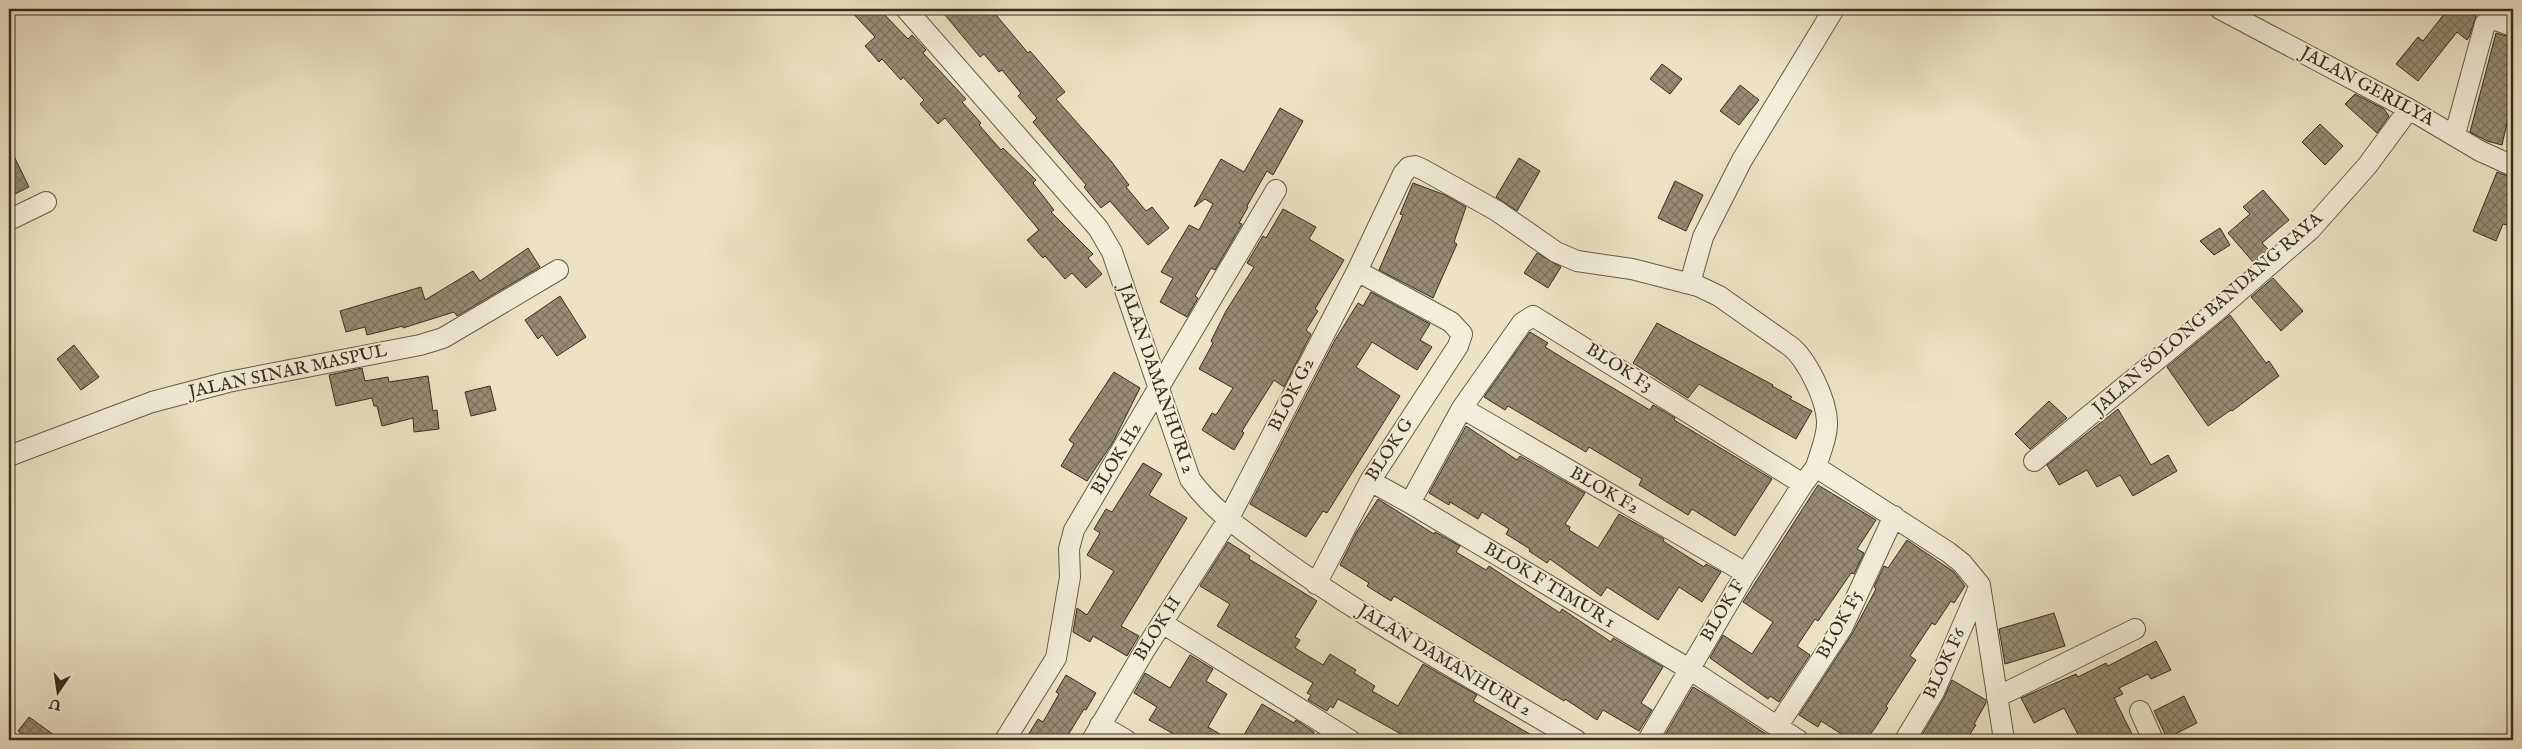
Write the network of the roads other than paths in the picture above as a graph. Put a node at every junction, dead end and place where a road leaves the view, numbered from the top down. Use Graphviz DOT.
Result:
graph roads {
  1 [pos="906,9"];
  2 [pos="1834,9"];
  3 [pos="2220,9"];
  4 [pos="2513,26"];
  5 [pos="2409,109"];
  6 [pos="2455,134"];
  7 [pos="2513,166"];
  8 [pos="1276,190"];
  9 [pos="46,202"];
  10 [pos="9,220"];
  11 [pos="558,270"];
  12 [pos="1357,271"];
  13 [pos="1690,283"];
  14 [pos="1159,388"];
  15 [pos="1462,408"];
  16 [pos="9,456"];
  17 [pos="2034,461"];
  18 [pos="1816,467"];
  19 [pos="1370,482"];
  20 [pos="1803,484"];
  21 [pos="1410,503"];
  22 [pos="1894,516"];
  23 [pos="1228,520"];
  24 [pos="1746,573"];
  25 [pos="1316,584"];
  26 [pos="1980,585"];
  27 [pos="1162,623"];
  28 [pos="2135,629"];
  29 [pos="1689,669"];
  30 [pos="1997,697"];
  31 [pos="2140,711"];
  32 [pos="1777,727"];
  33 [pos="1096,733"];
  34 [pos="1005,740"];
  35 [pos="1126,740"];
  36 [pos="1350,740"];
  37 [pos="1576,740"];
  38 [pos="1648,740"];
  39 [pos="1798,740"];
  40 [pos="1905,740"];
  41 [pos="2004,740"];
  42 [pos="2153,740"];
  1 -- 14 [label="street, JALAN DAMANHURI 2"];
  2 -- 13 [label="street"];
  3 -- 5 [label="street, JALAN GERILYA"];
  4 -- 6 [label="street"];
  5 -- 6 [label="street, JALAN GERILYA"];
  5 -- 17 [label="street, JALAN SOLONG BANDANG RAYA"];
  6 -- 7 [label="street, JALAN GERILYA"];
  8 -- 14 [label="street, BLOK H2"];
  9 -- 10 [label="street"];
  11 -- 16 [label="street, JALAN SINAR MASPUL"];
  12 -- 13 [label="street, BLOK G2"];
  12 -- 19 [label="street, BLOK G"];
  12 -- 23 [label="street, BLOK G2"];
  13 -- 18 [label="street"];
  14 -- 23 [label="street, JALAN DAMANHURI 2"];
  14 -- 34 [label="street, BLOK H2"];
  15 -- 20 [label="street, BLOK F3"];
  15 -- 21 [label="street"];
  15 -- 24 [label="street, BLOK F2"];
  18 -- 20 [label="street, BLOK F"];
  18 -- 22 [label="street"];
  19 -- 21 [label="street, BLOK F TIMUR 1"];
  19 -- 25 [label="street, BLOK G"];
  20 -- 24 [label="street, BLOK F"];
  21 -- 29 [label="street, BLOK F TIMUR 1"];
  22 -- 26 [label="street"];
  22 -- 32 [label="street, BLOK F5"];
  23 -- 25 [label="street, JALAN DAMANHURI 2"];
  23 -- 27 [label="street, BLOK H"];
  24 -- 29 [label="street, BLOK F"];
  25 -- 37 [label="street, JALAN DAMANHURI 2"];
  26 -- 30 [label="street"];
  26 -- 40 [label="street, BLOK F6"];
  27 -- 33 [label="street, BLOK H"];
  27 -- 36 [label="street"];
  28 -- 30 [label="street"];
  29 -- 32 [label="street, BLOK F TIMUR 1"];
  29 -- 38 [label="street, BLOK F"];
  30 -- 41 [label="street"];
  31 -- 42 [label="street"];
  32 -- 39 [label="street, BLOK F TIMUR 1"];
  33 -- 35 [label="street"];
}
